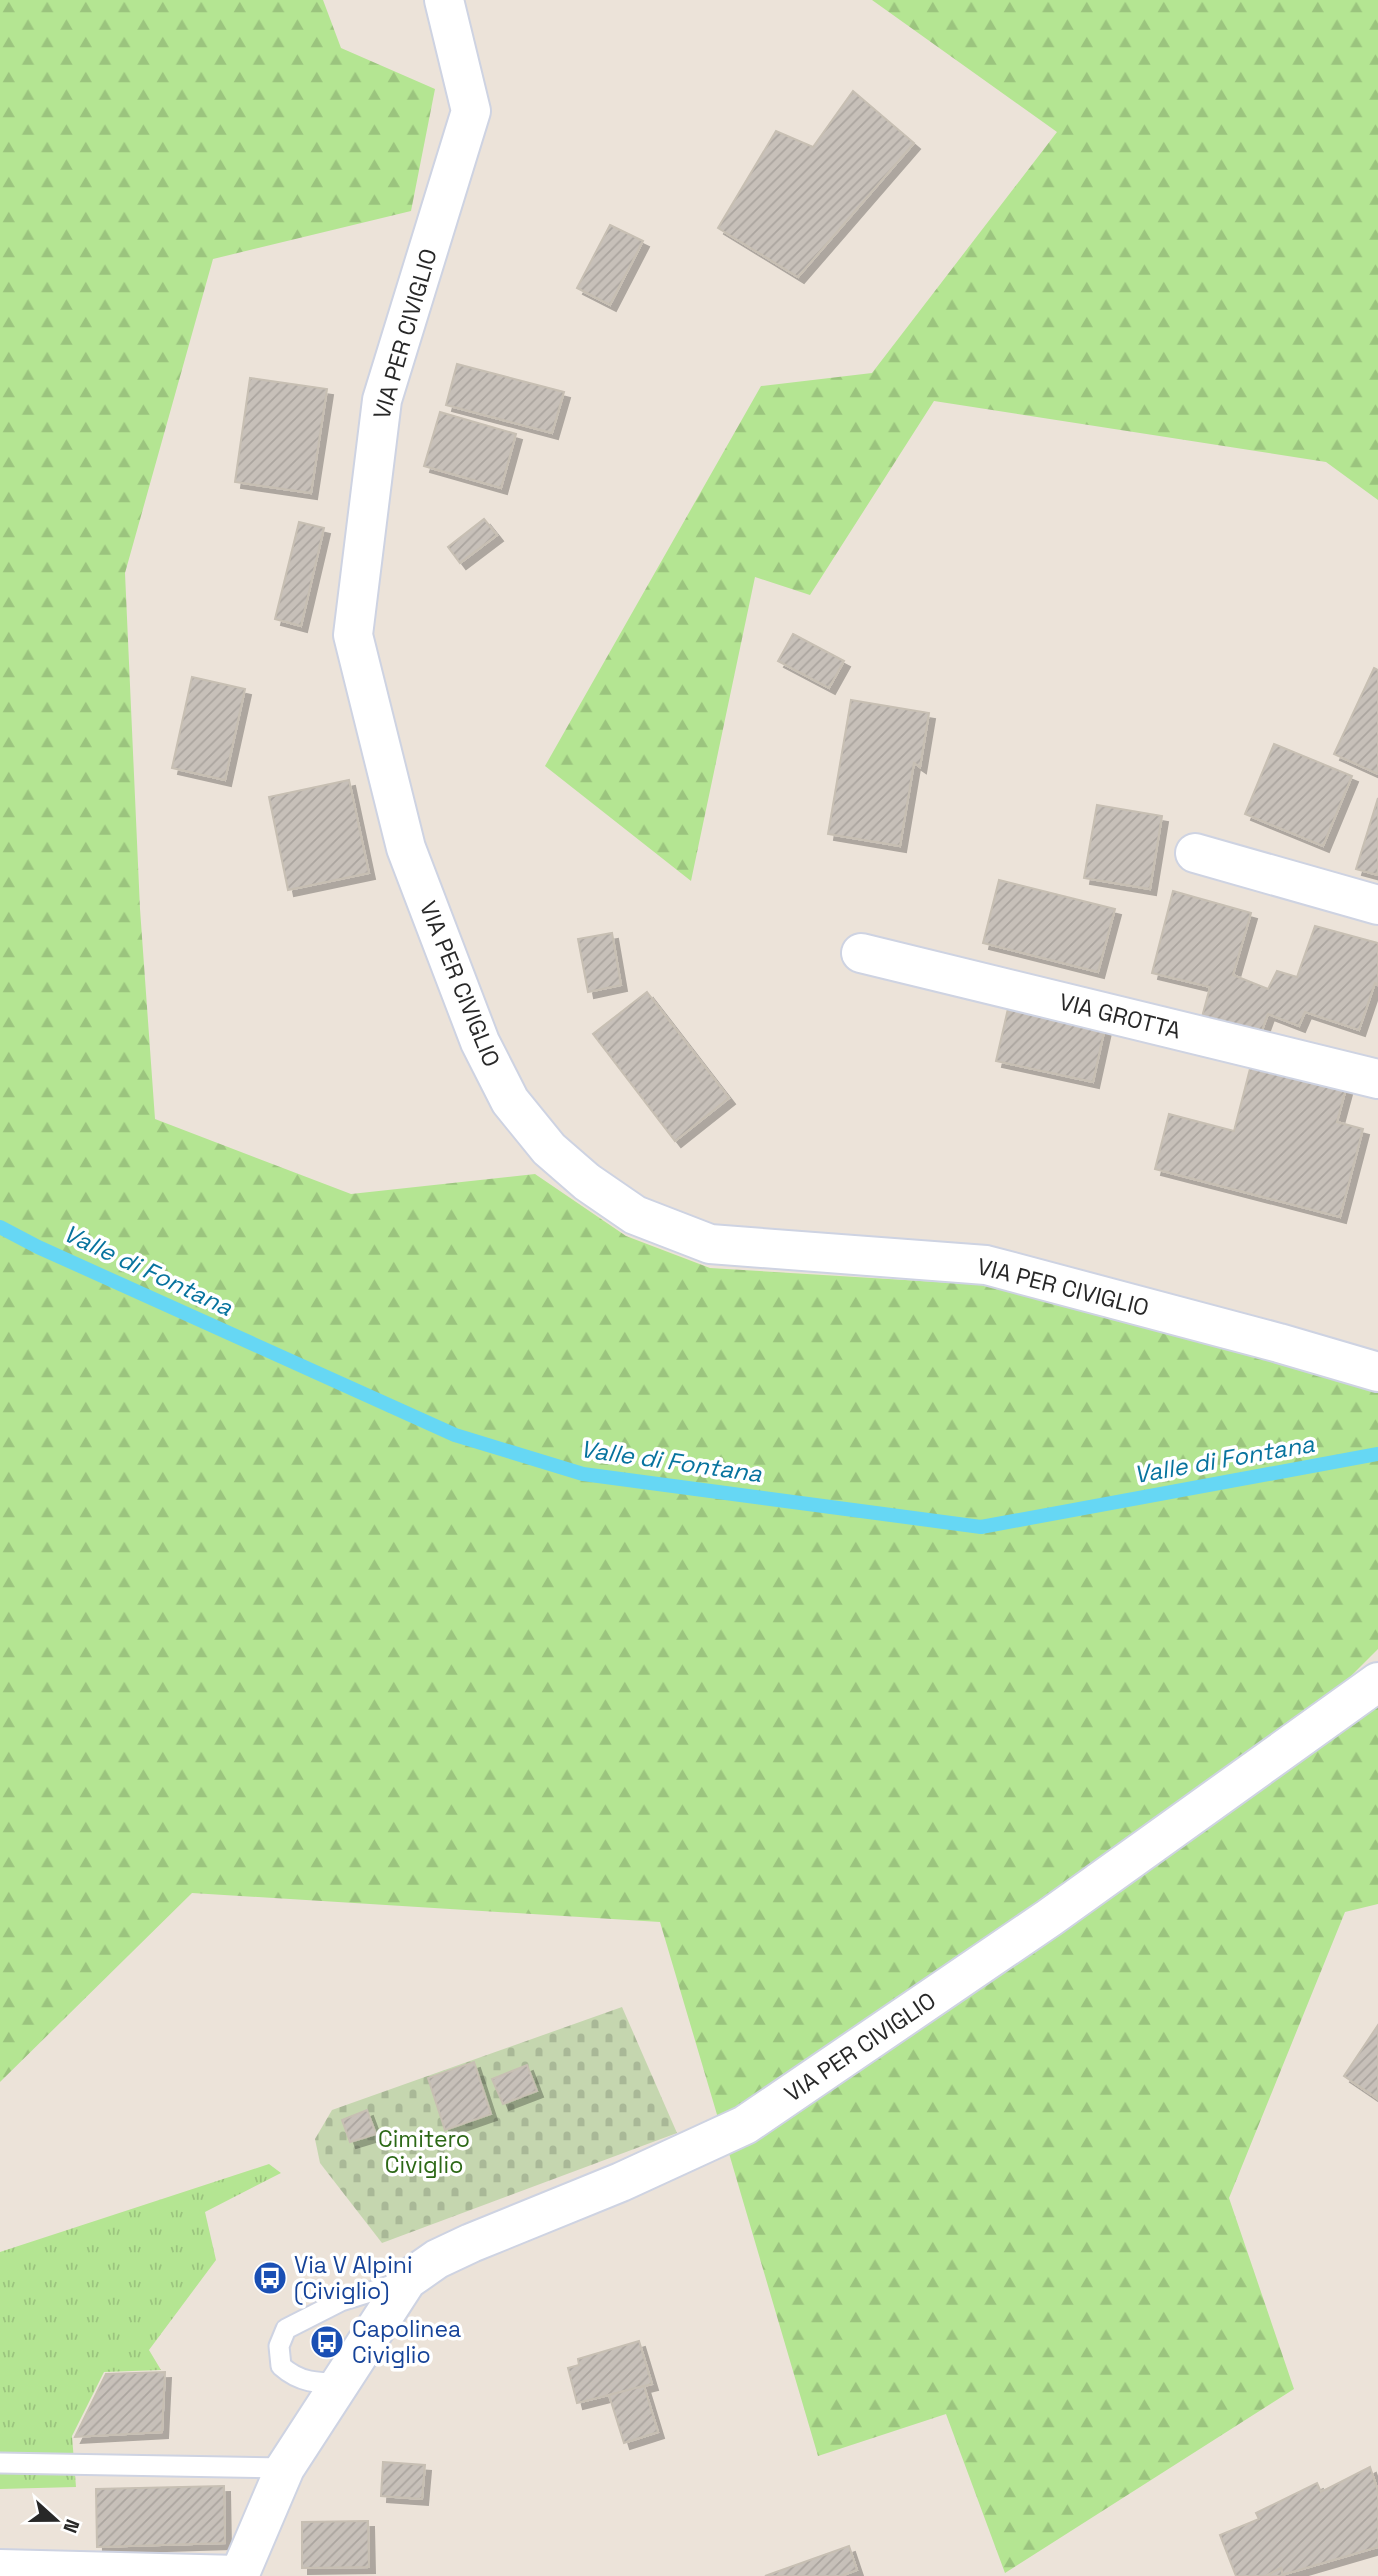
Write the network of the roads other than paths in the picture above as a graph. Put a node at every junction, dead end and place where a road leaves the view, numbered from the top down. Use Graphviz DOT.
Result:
graph roads {
  1 [pos="444,0"];
  2 [pos="1195,853"];
  3 [pos="1378,905"];
  4 [pos="861,953"];
  5 [pos="1378,1079"];
  6 [pos="1378,1372"];
  7 [pos="1378,1682"];
  8 [pos="407,2280"];
  9 [pos="341,2383"];
  10 [pos="0,2463"];
  11 [pos="285,2468"];
  12 [pos="0,2569"];
  13 [pos="239,2576"];
  1 -- 6 [label="street, VIA PER CIVIGLIO"];
  2 -- 3 [label="street"];
  4 -- 5 [label="street, VIA GROTTA"];
  7 -- 8 [label="street, VIA PER CIVIGLIO"];
  8 -- 9 [label="street, VIA PER CIVIGLIO"];
  8 -- 9 [label="lane"];
  9 -- 11 [label="street, VIA PER CIVIGLIO"];
  10 -- 11 [label="lane"];
  11 -- 13 [label="street, VIA PER CIVIGLIO"];
  12 -- 13 [label="street"];
}
